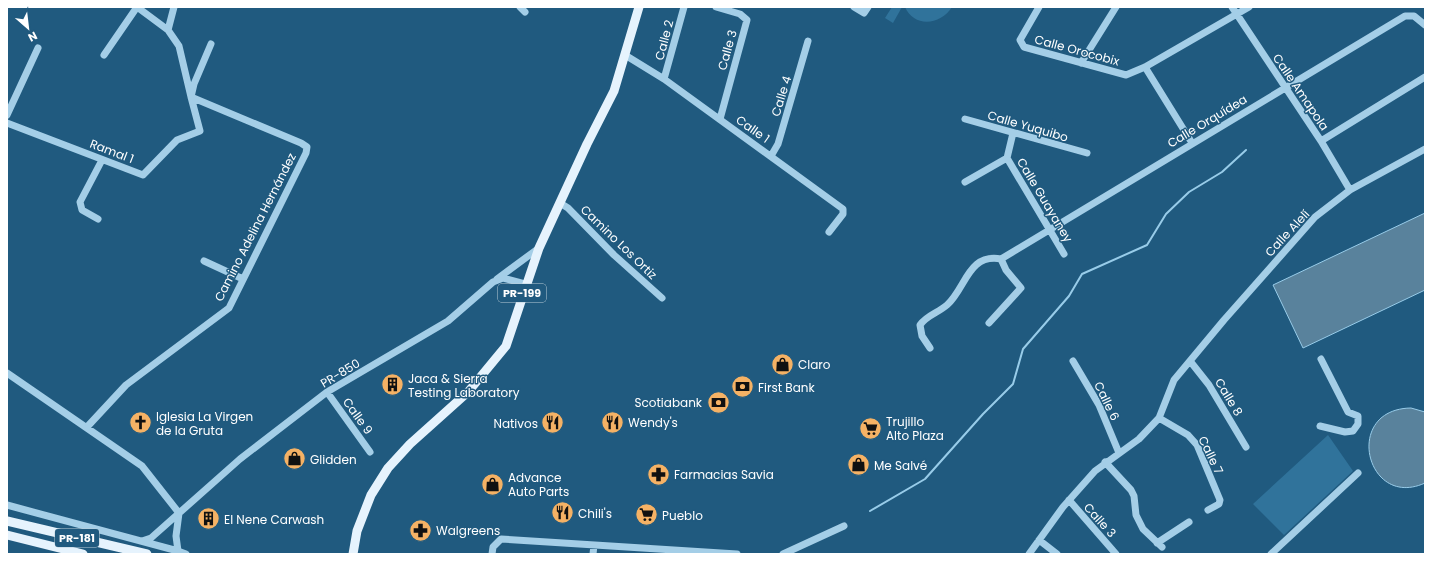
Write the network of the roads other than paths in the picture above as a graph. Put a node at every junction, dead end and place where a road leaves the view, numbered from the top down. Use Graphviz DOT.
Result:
graph roads {
  1 [pos="137,7"];
  2 [pos="174,7"];
  3 [pos="639,7"];
  4 [pos="684,7"];
  5 [pos="716,7"];
  6 [pos="854,7"];
  7 [pos="1039,7"];
  8 [pos="1116,7"];
  9 [pos="1232,7"];
  10 [pos="1249,7"];
  11 [pos="866,10"];
  12 [pos="1237,15"];
  13 [pos="1425,25"];
  14 [pos="168,30"];
  15 [pos="808,41"];
  16 [pos="211,44"];
  17 [pos="38,48"];
  18 [pos="104,55"];
  19 [pos="625,55"];
  20 [pos="1081,63"];
  21 [pos="1145,67"];
  22 [pos="1425,77"];
  23 [pos="664,79"];
  24 [pos="1284,88"];
  25 [pos="191,97"];
  26 [pos="7,115"];
  27 [pos="720,119"];
  28 [pos="964,119"];
  29 [pos="7,123"];
  30 [pos="1013,133"];
  31 [pos="1320,141"];
  32 [pos="1192,143"];
  33 [pos="1425,149"];
  34 [pos="1087,153"];
  35 [pos="771,156"];
  36 [pos="1007,158"];
  37 [pos="102,160"];
  38 [pos="965,182"];
  39 [pos="1350,190"];
  40 [pos="560,203"];
  41 [pos="98,219"];
  42 [pos="1049,230"];
  43 [pos="829,232"];
  44 [pos="539,248"];
  45 [pos="1064,254"];
  46 [pos="1001,259"];
  47 [pos="204,261"];
  48 [pos="243,279"];
  49 [pos="493,282"];
  50 [pos="525,284"];
  51 [pos="662,298"];
  52 [pos="988,323"];
  53 [pos="930,348"];
  54 [pos="1321,359"];
  55 [pos="1073,361"];
  56 [pos="1190,361"];
  57 [pos="7,373"];
  58 [pos="328,392"];
  59 [pos="1159,418"];
  60 [pos="1320,426"];
  61 [pos="87,427"];
  62 [pos="1246,447"];
  63 [pos="370,452"];
  64 [pos="1119,453"];
  65 [pos="1105,462"];
  66 [pos="1358,473"];
  67 [pos="1069,500"];
  68 [pos="7,506"];
  69 [pos="1208,510"];
  70 [pos="179,513"];
  71 [pos="7,521"];
  72 [pos="1189,522"];
  73 [pos="844,526"];
  74 [pos="7,535"];
  75 [pos="1039,540"];
  76 [pos="142,541"];
  77 [pos="354,544"];
  78 [pos="594,545"];
  79 [pos="178,551"];
  80 [pos="676,552"];
  81 [pos="84,554"];
  82 [pos="147,554"];
  83 [pos="186,554"];
  84 [pos="345,554"];
  85 [pos="353,554"];
  86 [pos="358,554"];
  87 [pos="492,554"];
  88 [pos="593,554"];
  89 [pos="737,554"];
  90 [pos="783,554"];
  91 [pos="1029,554"];
  92 [pos="1057,554"];
  93 [pos="1116,554"];
  94 [pos="1271,554"];
  1 -- 14 [label="street"];
  1 -- 18 [label="street"];
  2 -- 14 [label="street"];
  3 -- 19 [label="main road, PR-199"];
  4 -- 23 [label="street, Calle 2"];
  5 -- 27 [label="street, Calle 3"];
  6 -- 11 [label="street"];
  7 -- 20 [label="street, Calle Orocobix"];
  8 -- 20 [label="street"];
  9 -- 12 [label="street, Calle Amapola"];
  10 -- 12 [label="street, Calle Orocobix"];
  12 -- 21 [label="street, Calle Orocobix"];
  12 -- 24 [label="street, Calle Amapola"];
  13 -- 24 [label="street, Calle Orquídea"];
  14 -- 25 [label="street"];
  15 -- 35 [label="street, Calle 4"];
  16 -- 25 [label="street"];
  17 -- 26 [label="street"];
  19 -- 23 [label="street, Calle 1"];
  19 -- 40 [label="main road, PR-199"];
  20 -- 21 [label="street, Calle Orocobix"];
  21 -- 32 [label="street"];
  22 -- 31 [label="street"];
  23 -- 27 [label="street, Calle 1"];
  24 -- 31 [label="street, Calle Amapola"];
  24 -- 32 [label="street, Calle Orquídea"];
  25 -- 37 [label="street, Ramal 1"];
  25 -- 48 [label="street, Camino Adelina Hernández"];
  27 -- 35 [label="street, Calle 1"];
  28 -- 30 [label="street, Calle Yuquibo"];
  29 -- 37 [label="street, Ramal 1"];
  30 -- 34 [label="street, Calle Yuquibo"];
  30 -- 36 [label="street, Calle Guayaney"];
  31 -- 39 [label="street, Calle Amapola"];
  32 -- 42 [label="street, Calle Orquídea"];
  33 -- 39 [label="street, Calle Alelí"];
  35 -- 43 [label="street, Calle 1"];
  36 -- 38 [label="street"];
  36 -- 42 [label="street, Calle Guayaney"];
  37 -- 41 [label="street"];
  39 -- 56 [label="street, Calle Alelí"];
  40 -- 44 [label="main road, PR-199"];
  40 -- 51 [label="street, Camino Los Ortiz"];
  42 -- 45 [label="street, Calle Guayaney"];
  42 -- 46 [label="street, Calle Orquídea"];
  44 -- 49 [label="street, PR-850"];
  44 -- 50 [label="main road, PR-199"];
  46 -- 52 [label="street"];
  46 -- 53 [label="street"];
  47 -- 48 [label="street"];
  48 -- 61 [label="street, Camino Adelina Hernández"];
  49 -- 50 [label="street"];
  49 -- 58 [label="street, PR-850 / PR-850"];
  50 -- 77 [label="main road, PR-199"];
  54 -- 60 [label="street"];
  55 -- 64 [label="street, Calle 6"];
  56 -- 59 [label="street, Calle Alelí"];
  56 -- 62 [label="street, Calle 8"];
  57 -- 61 [label="street"];
  58 -- 63 [label="street, Calle 9"];
  58 -- 70 [label="street, PR-850 / PR-850"];
  59 -- 64 [label="street"];
  59 -- 69 [label="street, Calle 7"];
  61 -- 70 [label="street"];
  64 -- 65 [label="street"];
  65 -- 67 [label="street"];
  65 -- 72 [label="street"];
  66 -- 94 [label="street"];
  67 -- 75 [label="street"];
  67 -- 93 [label="street, Calle 3"];
  68 -- 76 [label="street"];
  70 -- 76 [label="street, PR-850"];
  70 -- 79 [label="street"];
  71 -- 82 [label="main road, PR-181"];
  73 -- 90 [label="street"];
  74 -- 81 [label="main road, PR-181"];
  75 -- 91 [label="street"];
  75 -- 92 [label="street"];
  76 -- 79 [label="street"];
  77 -- 84 [label="main road"];
  77 -- 85 [label="main road, PR-199"];
  77 -- 86 [label="main road"];
  78 -- 80 [label="street"];
  78 -- 87 [label="street"];
  78 -- 88 [label="street"];
  79 -- 83 [label="street"];
  80 -- 89 [label="street"];
}
